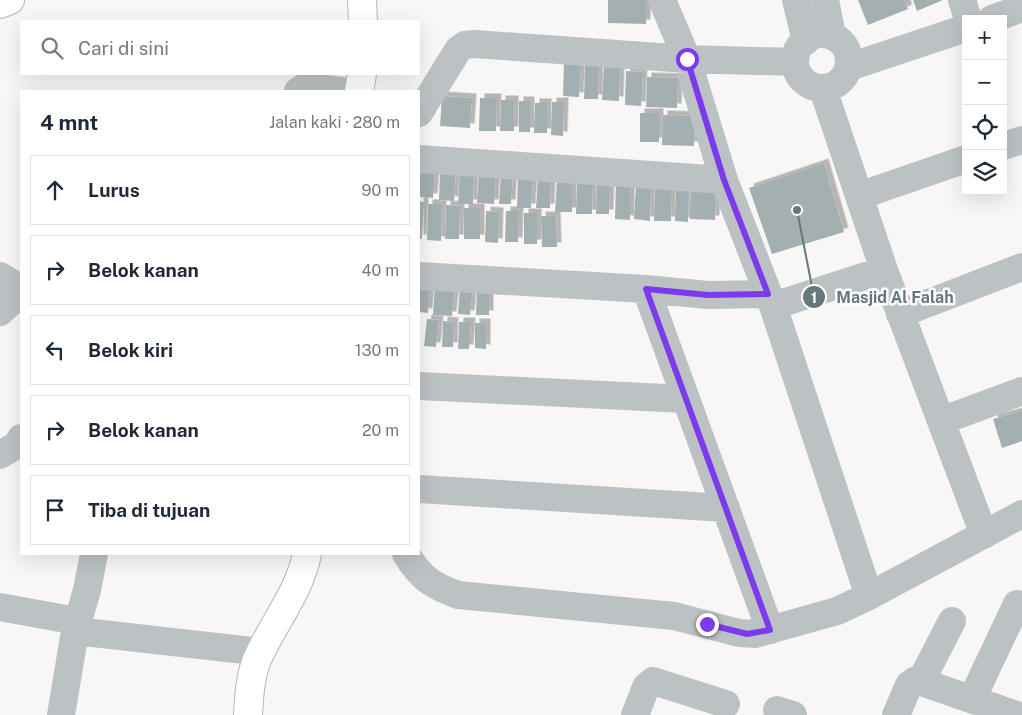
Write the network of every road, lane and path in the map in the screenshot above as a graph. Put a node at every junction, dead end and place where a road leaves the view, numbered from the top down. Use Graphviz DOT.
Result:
graph roads {
  1 [pos="10,0"];
  2 [pos="362,0"];
  3 [pos="662,0"];
  4 [pos="796,0"];
  5 [pos="825,0"];
  6 [pos="962,0"];
  7 [pos="0,4"];
  8 [pos="1022,8"];
  9 [pos="967,15"];
  10 [pos="1003,15"];
  11 [pos="363,20"];
  12 [pos="962,29"];
  13 [pos="832,36"];
  14 [pos="800,52"];
  15 [pos="687,59"];
  16 [pos="849,67"];
  17 [pos="362,75"];
  18 [pos="824,89"];
  19 [pos="300,90"];
  20 [pos="336,90"];
  21 [pos="359,90"];
  22 [pos="420,110"];
  23 [pos="1022,140"];
  24 [pos="1007,145"];
  25 [pos="420,159"];
  26 [pos="962,160"];
  27 [pos="724,180"];
  28 [pos="859,196"];
  29 [pos="1022,267"];
  30 [pos="884,270"];
  31 [pos="0,276"];
  32 [pos="420,276"];
  33 [pos="20,288"];
  34 [pos="646,289"];
  35 [pos="20,294"];
  36 [pos="770,300"];
  37 [pos="0,312"];
  38 [pos="900,314"];
  39 [pos="420,386"];
  40 [pos="1022,391"];
  41 [pos="685,399"];
  42 [pos="941,421"];
  43 [pos="20,440"];
  44 [pos="0,455"];
  45 [pos="420,489"];
  46 [pos="726,508"];
  47 [pos="1022,514"];
  48 [pos="984,535"];
  49 [pos="94,555"];
  50 [pos="307,555"];
  51 [pos="407,555"];
  52 [pos="869,596"];
  53 [pos="1017,604"];
  54 [pos="0,607"];
  55 [pos="952,621"];
  56 [pos="76,626"];
  57 [pos="770,630"];
  58 [pos="261,652"];
  59 [pos="921,681"];
  60 [pos="972,699"];
  61 [pos="726,704"];
  62 [pos="61,715"];
  63 [pos="248,715"];
  64 [pos="635,715"];
  65 [pos="896,715"];
  66 [pos="1016,715"];
  1 -- 7 [label="main road"];
  2 -- 11 [label="main road"];
  3 -- 15 [label="street"];
  4 -- 14 [label="street"];
  5 -- 13 [label="street"];
  6 -- 9 [label="street"];
  8 -- 10 [label="street"];
  12 -- 16 [label="street"];
  13 -- 14 [label="street"];
  13 -- 16 [label="street"];
  14 -- 15 [label="street"];
  14 -- 18 [label="street"];
  15 -- 22 [label="street"];
  15 -- 27 [label="street"];
  16 -- 18 [label="street"];
  17 -- 21 [label="main road"];
  18 -- 28 [label="street"];
  19 -- 20 [label="street"];
  23 -- 24 [label="street"];
  25 -- 27 [label="street"];
  26 -- 28 [label="street"];
  27 -- 36 [label="street"];
  28 -- 30 [label="street"];
  29 -- 38 [label="street"];
  30 -- 36 [label="street"];
  30 -- 38 [label="street"];
  31 -- 33 [label="street"];
  32 -- 34 [label="street"];
  34 -- 36 [label="street"];
  34 -- 41 [label="street"];
  35 -- 37 [label="street"];
  36 -- 52 [label="street"];
  38 -- 42 [label="street"];
  39 -- 41 [label="street"];
  40 -- 42 [label="street"];
  41 -- 46 [label="street"];
  42 -- 48 [label="street"];
  43 -- 44 [label="street"];
  45 -- 46 [label="street"];
  46 -- 57 [label="street"];
  47 -- 48 [label="street"];
  48 -- 52 [label="street"];
  49 -- 56 [label="street"];
  50 -- 58 [label="main road"];
  51 -- 57 [label="street"];
  52 -- 57 [label="street"];
  53 -- 60 [label="street"];
  54 -- 56 [label="street"];
  55 -- 59 [label="street"];
  56 -- 58 [label="street"];
  56 -- 62 [label="street"];
  58 -- 63 [label="main road"];
  59 -- 60 [label="street"];
  59 -- 65 [label="street"];
  60 -- 66 [label="street"];
  61 -- 64 [label="street"];
}
